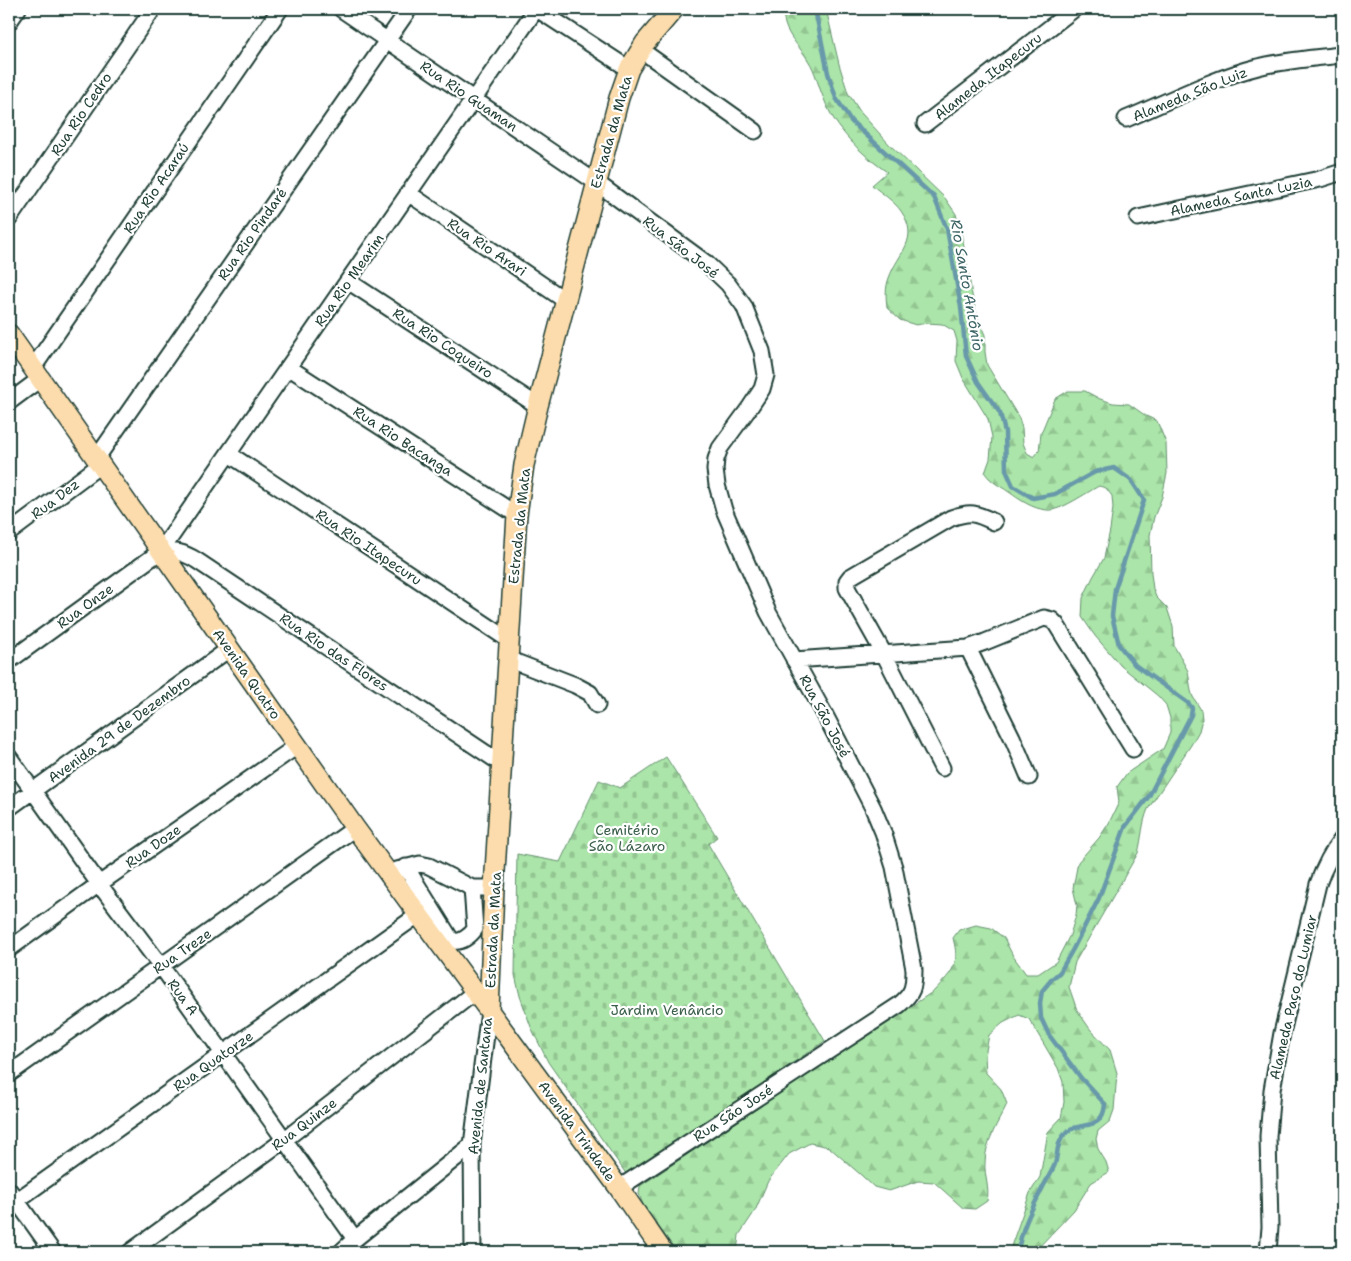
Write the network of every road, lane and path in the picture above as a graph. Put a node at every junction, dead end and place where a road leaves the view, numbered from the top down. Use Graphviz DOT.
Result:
graph roads {
  1 [pos="18,9"];
  2 [pos="153,9"];
  3 [pos="280,9"];
  4 [pos="341,9"];
  5 [pos="409,9"];
  6 [pos="536,9"];
  7 [pos="674,9"];
  8 [pos="1074,9"];
  9 [pos="9,22"];
  10 [pos="387,40"];
  11 [pos="641,50"];
  12 [pos="1342,55"];
  13 [pos="629,69"];
  14 [pos="474,99"];
  15 [pos="1126,119"];
  16 [pos="925,124"];
  17 [pos="755,131"];
  18 [pos="1342,172"];
  19 [pos="597,183"];
  20 [pos="408,193"];
  21 [pos="1138,218"];
  22 [pos="9,219"];
  23 [pos="348,281"];
  24 [pos="566,301"];
  25 [pos="9,334"];
  26 [pos="288,367"];
  27 [pos="36,373"];
  28 [pos="9,402"];
  29 [pos="538,406"];
  30 [pos="228,454"];
  31 [pos="98,462"];
  32 [pos="517,515"];
  33 [pos="994,522"];
  34 [pos="9,533"];
  35 [pos="161,551"];
  36 [pos="509,640"];
  37 [pos="968,648"];
  38 [pos="229,649"];
  39 [pos="884,654"];
  40 [pos="508,659"];
  41 [pos="794,660"];
  42 [pos="9,661"];
  43 [pos="598,705"];
  44 [pos="297,746"];
  45 [pos="1134,749"];
  46 [pos="9,757"];
  47 [pos="502,764"];
  48 [pos="942,768"];
  49 [pos="1029,777"];
  50 [pos="32,791"];
  51 [pos="9,808"];
  52 [pos="355,828"];
  53 [pos="1342,839"];
  54 [pos="406,867"];
  55 [pos="388,874"];
  56 [pos="99,884"];
  57 [pos="472,888"];
  58 [pos="494,888"];
  59 [pos="418,915"];
  60 [pos="9,948"];
  61 [pos="161,966"];
  62 [pos="474,992"];
  63 [pos="489,1011"];
  64 [pos="224,1054"];
  65 [pos="9,1074"];
  66 [pos="284,1140"];
  67 [pos="472,1145"];
  68 [pos="619,1188"];
  69 [pos="11,1199"];
  70 [pos="355,1239"];
  71 [pos="660,1251"];
  72 [pos="53,1252"];
  73 [pos="130,1252"];
  74 [pos="340,1252"];
  75 [pos="472,1252"];
  76 [pos="1268,1252"];
  1 -- 9 [label="street"];
  2 -- 22 [label="street, Rua Rio Cedro"];
  3 -- 27 [label="street, Rua Rio Acaraú"];
  4 -- 10 [label="street, Rua Rio Guaman"];
  5 -- 10 [label="street, Rua Rio Pindaré"];
  6 -- 13 [label="street"];
  6 -- 14 [label="street, Rua Rio Mearim"];
  7 -- 11 [label="main road, Estrada da Mata"];
  8 -- 16 [label="street, Alameda Itapecuru"];
  10 -- 14 [label="street, Rua Rio Guaman"];
  10 -- 31 [label="street, Rua Rio Pindaré"];
  11 -- 13 [label="main road, Estrada da Mata"];
  11 -- 17 [label="street"];
  12 -- 15 [label="street, Alameda São Luiz"];
  13 -- 19 [label="main road, Estrada da Mata"];
  14 -- 19 [label="street, Rua Rio Guaman"];
  14 -- 20 [label="street, Rua Rio Mearim"];
  18 -- 21 [label="street, Alameda Santa Luzia"];
  19 -- 24 [label="main road, Estrada da Mata"];
  19 -- 41 [label="street, Rua São José"];
  20 -- 23 [label="street, Rua Rio Mearim"];
  20 -- 24 [label="street, Rua Rio Arari"];
  23 -- 26 [label="street, Rua Rio Mearim"];
  23 -- 29 [label="street, Rua Rio Coqueiro"];
  24 -- 29 [label="main road, Estrada da Mata"];
  25 -- 27 [label="main road, Avenida Quatro"];
  26 -- 30 [label="street, Rua Rio Mearim"];
  26 -- 32 [label="street, Rua Rio Bacanga"];
  27 -- 28 [label="street, Rua Rio Acaraú"];
  27 -- 31 [label="main road, Avenida Quatro"];
  29 -- 32 [label="main road, Estrada da Mata"];
  30 -- 35 [label="street, Rua Rio Mearim"];
  30 -- 36 [label="street, Rua Rio Itapecuru"];
  31 -- 34 [label="street, Rua Dez"];
  31 -- 35 [label="main road, Avenida Quatro"];
  32 -- 36 [label="main road, Estrada da Mata"];
  33 -- 39 [label="street"];
  35 -- 38 [label="main road, Avenida Quatro"];
  35 -- 42 [label="street, Rua Onze"];
  35 -- 47 [label="street, Rua Rio das Flores"];
  36 -- 40 [label="main road, Estrada da Mata"];
  37 -- 39 [label="street"];
  37 -- 45 [label="street"];
  37 -- 49 [label="street"];
  38 -- 44 [label="main road, Avenida Quatro"];
  38 -- 50 [label="street, Avenida 29 de Dezembro"];
  39 -- 41 [label="street"];
  39 -- 48 [label="street"];
  40 -- 43 [label="street"];
  40 -- 47 [label="main road, Estrada da Mata"];
  41 -- 68 [label="street, Rua São José"];
  44 -- 52 [label="main road, Avenida Quatro"];
  44 -- 56 [label="street, Rua Doze"];
  46 -- 50 [label="street, Rua A"];
  47 -- 58 [label="main road, Estrada da Mata"];
  50 -- 51 [label="street, Avenida 29 de Dezembro"];
  50 -- 56 [label="street, Rua A"];
  52 -- 55 [label="main road, Avenida Quatro"];
  52 -- 61 [label="street, Rua Treze"];
  53 -- 76 [label="street, Alameda Paço do Lumiar"];
  54 -- 55 [label="street"];
  54 -- 57 [label="street"];
  54 -- 57 [label="street"];
  55 -- 59 [label="main road, Avenida Quatro"];
  56 -- 60 [label="street, Rua Doze"];
  56 -- 61 [label="street, Rua A"];
  57 -- 58 [label="street"];
  58 -- 63 [label="main road, Estrada da Mata"];
  59 -- 62 [label="main road, Avenida Quatro"];
  59 -- 64 [label="street, Rua Quatorze"];
  61 -- 64 [label="street, Rua A"];
  61 -- 65 [label="street, Rua Treze"];
  62 -- 63 [label="main road, Avenida Quatro"];
  62 -- 66 [label="street, Rua Quinze"];
  63 -- 67 [label="street, Avenida de Santana"];
  63 -- 68 [label="main road, Avenida Trindade"];
  64 -- 66 [label="street, Rua A"];
  64 -- 69 [label="street, Rua Quatorze"];
  66 -- 70 [label="street, Rua A"];
  66 -- 73 [label="street, Rua Quinze"];
  67 -- 70 [label="street"];
  67 -- 75 [label="street, Avenida de Santana"];
  68 -- 71 [label="main road, Avenida Trindade"];
  69 -- 72 [label="street"];
  70 -- 74 [label="street"];
}
